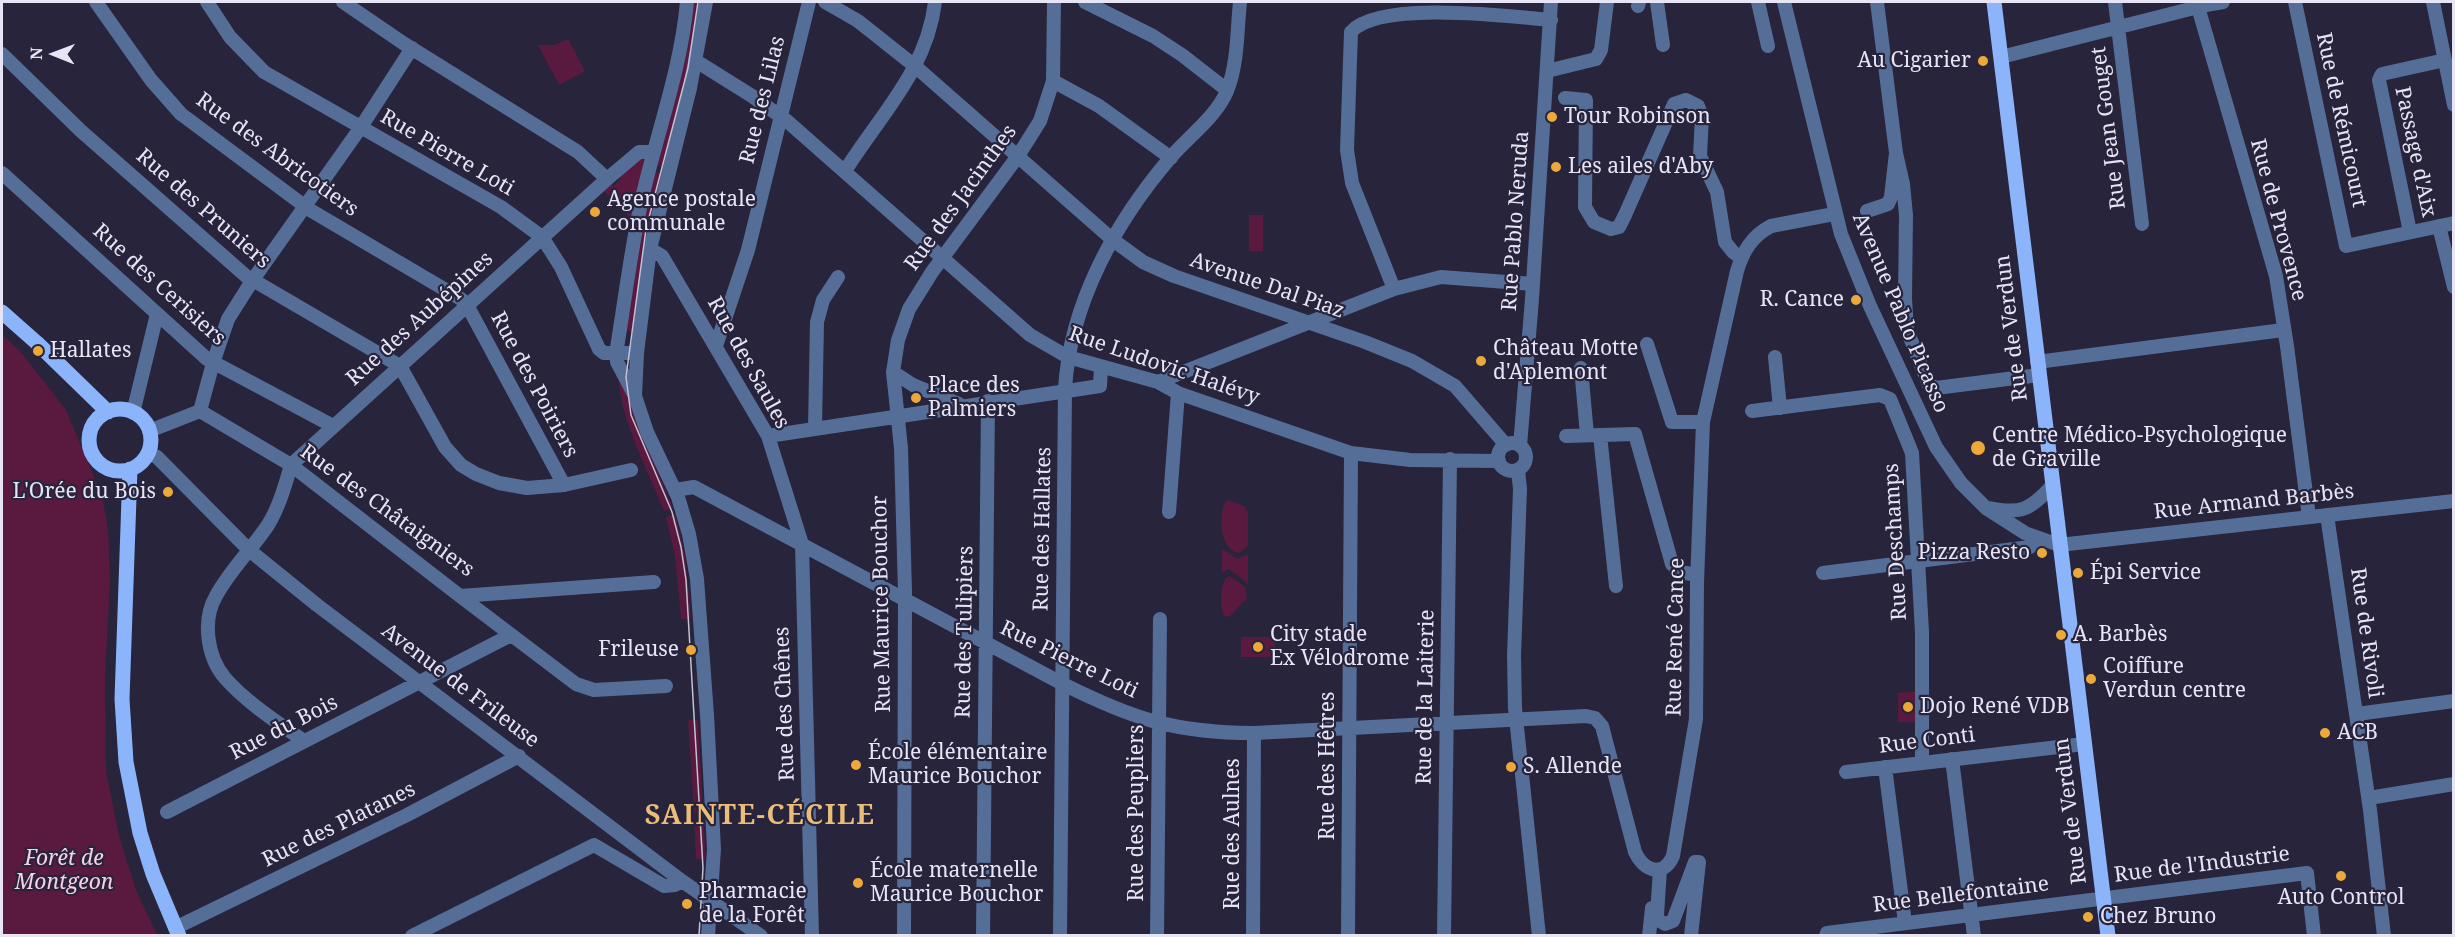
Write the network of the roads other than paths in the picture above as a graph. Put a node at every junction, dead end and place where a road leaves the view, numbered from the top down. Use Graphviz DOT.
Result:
graph roads {
  1 [pos="96,2"];
  2 [pos="207,2"];
  3 [pos="343,2"];
  4 [pos="687,2"];
  5 [pos="706,2"];
  6 [pos="809,2"];
  7 [pos="825,2"];
  8 [pos="935,2"];
  9 [pos="1054,2"];
  10 [pos="1240,2"];
  11 [pos="1551,2"];
  12 [pos="1607,2"];
  13 [pos="1657,2"];
  14 [pos="1758,2"];
  15 [pos="1784,2"];
  16 [pos="1877,2"];
  17 [pos="1994,2"];
  18 [pos="2115,2"];
  19 [pos="2223,2"];
  20 [pos="2295,2"];
  21 [pos="2433,2"];
  22 [pos="1094,4"];
  23 [pos="1438,5"];
  24 [pos="2204,5"];
  25 [pos="1551,20"];
  26 [pos="2118,27"];
  27 [pos="1663,45"];
  28 [pos="1768,46"];
  29 [pos="412,48"];
  30 [pos="2,54"];
  31 [pos="2001,57"];
  32 [pos="2445,60"];
  33 [pos="696,61"];
  34 [pos="916,67"];
  35 [pos="1547,71"];
  36 [pos="1053,81"];
  37 [pos="1227,90"];
  38 [pos="1565,99"];
  39 [pos="2454,105"];
  40 [pos="781,116"];
  41 [pos="361,127"];
  42 [pos="654,152"];
  43 [pos="1896,153"];
  44 [pos="1018,156"];
  45 [pos="1171,158"];
  46 [pos="845,171"];
  47 [pos="2,173"];
  48 [pos="607,179"];
  49 [pos="305,206"];
  50 [pos="1867,211"];
  51 [pos="1834,214"];
  52 [pos="2454,223"];
  53 [pos="2142,224"];
  54 [pos="2439,226"];
  55 [pos="2410,232"];
  56 [pos="542,237"];
  57 [pos="1113,240"];
  58 [pos="650,249"];
  59 [pos="943,258"];
  60 [pos="1741,258"];
  61 [pos="838,276"];
  62 [pos="252,281"];
  63 [pos="1533,284"];
  64 [pos="2454,287"];
  65 [pos="1394,289"];
  66 [pos="467,305"];
  67 [pos="2,312"];
  68 [pos="157,314"];
  69 [pos="1309,323"];
  70 [pos="2283,330"];
  71 [pos="1647,344"];
  72 [pos="716,346"];
  73 [pos="637,353"];
  74 [pos="616,354"];
  75 [pos="1068,357"];
  76 [pos="1775,357"];
  77 [pos="213,363"];
  78 [pos="400,366"];
  79 [pos="1101,367"];
  80 [pos="1581,368"];
  81 [pos="2038,369"];
  82 [pos="893,372"];
  83 [pos="1066,382"];
  84 [pos="1158,382"];
  85 [pos="77,383"];
  86 [pos="1178,393"];
  87 [pos="635,396"];
  88 [pos="988,401"];
  89 [pos="961,405"];
  90 [pos="1780,408"];
  91 [pos="200,411"];
  92 [pos="1752,411"];
  93 [pos="108,412"];
  94 [pos="132,413"];
  95 [pos="898,416"];
  96 [pos="1703,422"];
  97 [pos="93,424"];
  98 [pos="333,426"];
  99 [pos="815,428"];
  100 [pos="149,432"];
  101 [pos="1593,435"];
  102 [pos="768,436"];
  103 [pos="1566,436"];
  104 [pos="1513,445"];
  105 [pos="148,453"];
  106 [pos="1351,453"];
  107 [pos="1450,459"];
  108 [pos="1499,461"];
  109 [pos="291,465"];
  110 [pos="130,470"];
  111 [pos="1518,470"];
  112 [pos="632,471"];
  113 [pos="564,485"];
  114 [pos="2052,486"];
  115 [pos="675,490"];
  116 [pos="2454,501"];
  117 [pos="1986,508"];
  118 [pos="1168,512"];
  119 [pos="2327,515"];
  120 [pos="2309,517"];
  121 [pos="2039,538"];
  122 [pos="802,544"];
  123 [pos="2059,545"];
  124 [pos="249,550"];
  125 [pos="1919,561"];
  126 [pos="1823,573"];
  127 [pos="1697,575"];
  128 [pos="654,582"];
  129 [pos="1616,586"];
  130 [pos="460,596"];
  131 [pos="904,600"];
  132 [pos="1160,619"];
  133 [pos="511,635"];
  134 [pos="986,643"];
  135 [pos="420,682"];
  136 [pos="1063,684"];
  137 [pos="666,686"];
  138 [pos="2454,701"];
  139 [pos="2357,714"];
  140 [pos="1517,719"];
  141 [pos="1158,723"];
  142 [pos="1447,723"];
  143 [pos="1349,727"];
  144 [pos="1254,733"];
  145 [pos="304,741"];
  146 [pos="2084,744"];
  147 [pos="519,756"];
  148 [pos="1952,759"];
  149 [pos="1922,762"];
  150 [pos="1885,767"];
  151 [pos="1846,772"];
  152 [pos="2454,784"];
  153 [pos="2368,798"];
  154 [pos="167,812"];
  155 [pos="1658,870"];
  156 [pos="682,881"];
  157 [pos="2103,899"];
  158 [pos="711,900"];
  159 [pos="1972,915"];
  160 [pos="1905,923"];
  161 [pos="177,932"];
  162 [pos="412,936"];
  163 [pos="708,936"];
  164 [pos="761,936"];
  165 [pos="812,936"];
  166 [pos="904,936"];
  167 [pos="983,936"];
  168 [pos="1060,936"];
  169 [pos="1157,936"];
  170 [pos="1253,936"];
  171 [pos="1348,936"];
  172 [pos="1444,936"];
  173 [pos="1539,936"];
  174 [pos="1649,936"];
  175 [pos="1690,936"];
  176 [pos="1826,936"];
  177 [pos="1974,936"];
  178 [pos="2108,936"];
  179 [pos="2314,936"];
  180 [pos="2384,936"];
  1 -- 49 [label="street, Rue des Abricotiers"];
  2 -- 41 [label="street, Rue Pierre Loti"];
  3 -- 29 [label="street"];
  4 -- 42 [label="street"];
  5 -- 33 [label="street"];
  6 -- 40 [label="street, Rue des Lilas"];
  7 -- 34 [label="street, Avenue Dal Piaz"];
  8 -- 34 [label="street"];
  9 -- 36 [label="street, Rue des Jacinthes"];
  10 -- 37 [label="street"];
  11 -- 25 [label="street, Rue Pablo Neruda"];
  12 -- 35 [label="street"];
  13 -- 27 [label="street"];
  14 -- 28 [label="street"];
  15 -- 51 [label="street, Avenue Pablo Picasso"];
  16 -- 43 [label="street"];
  17 -- 31 [label="main road, Rue de Verdun"];
  18 -- 26 [label="street, Rue Jean Gouget"];
  19 -- 24 [label="street"];
  20 -- 55 [label="street, Rue de Rémicourt"];
  21 -- 32 [label="street"];
  22 -- 37 [label="street"];
  23 -- 25 [label="street"];
  23 -- 65 [label="street"];
  24 -- 26 [label="street"];
  24 -- 70 [label="street, Rue de Provence"];
  25 -- 35 [label="street, Rue Pablo Neruda"];
  26 -- 31 [label="street"];
  26 -- 53 [label="street, Rue Jean Gouget"];
  29 -- 41 [label="street"];
  29 -- 48 [label="street"];
  30 -- 62 [label="street, Rue des Pruniers"];
  31 -- 81 [label="main road, Rue de Verdun"];
  32 -- 39 [label="street"];
  32 -- 55 [label="street, Passage d'Aix"];
  33 -- 40 [label="street, Rue Ludovic Halévy"];
  33 -- 58 [label="street"];
  34 -- 44 [label="street, Avenue Dal Piaz"];
  34 -- 46 [label="street"];
  35 -- 63 [label="street, Rue Pablo Neruda"];
  36 -- 44 [label="street, Rue des Jacinthes"];
  36 -- 45 [label="street"];
  37 -- 45 [label="street, Rue des Hallates"];
  38 -- 60 [label="street"];
  40 -- 46 [label="street, Rue Ludovic Halévy"];
  40 -- 72 [label="street, Rue des Lilas"];
  41 -- 49 [label="street"];
  41 -- 56 [label="street, Rue Pierre Loti"];
  42 -- 48 [label="street, Rue des Aubépines"];
  42 -- 74 [label="street"];
  43 -- 50 [label="street"];
  43 -- 81 [label="street"];
  44 -- 57 [label="street, Avenue Dal Piaz"];
  44 -- 59 [label="street, Rue des Jacinthes"];
  45 -- 57 [label="street, Rue des Hallates"];
  46 -- 59 [label="street, Rue Ludovic Halévy"];
  47 -- 68 [label="street, Rue des Cerisiers"];
  48 -- 56 [label="street, Rue des Aubépines"];
  49 -- 62 [label="street"];
  49 -- 66 [label="street, Rue des Abricotiers"];
  51 -- 60 [label="street, Rue René Cance"];
  51 -- 117 [label="street, Avenue Pablo Picasso"];
  52 -- 54 [label="street"];
  54 -- 55 [label="street"];
  54 -- 64 [label="street"];
  56 -- 66 [label="street, Rue des Aubépines"];
  56 -- 74 [label="street, Rue Pierre Loti"];
  57 -- 69 [label="street, Avenue Dal Piaz"];
  57 -- 75 [label="street, Rue des Hallates"];
  58 -- 72 [label="street, Rue des Saules"];
  58 -- 73 [label="street"];
  59 -- 75 [label="street, Rue Ludovic Halévy"];
  59 -- 82 [label="street, Rue des Jacinthes"];
  60 -- 96 [label="street, Rue René Cance"];
  61 -- 99 [label="street"];
  62 -- 77 [label="street"];
  62 -- 78 [label="street, Rue des Pruniers"];
  63 -- 65 [label="street"];
  63 -- 104 [label="street, Rue Pablo Neruda"];
  65 -- 69 [label="street"];
  66 -- 78 [label="street, Rue des Aubépines"];
  66 -- 113 [label="street, Rue des Poiriers"];
  67 -- 85 [label="main road"];
  68 -- 77 [label="street, Rue des Cerisiers"];
  68 -- 94 [label="street"];
  69 -- 84 [label="street"];
  69 -- 104 [label="street, Avenue Dal Piaz"];
  70 -- 81 [label="street"];
  70 -- 120 [label="street, Rue de Provence"];
  71 -- 96 [label="street"];
  72 -- 102 [label="street, Rue des Saules"];
  73 -- 74 [label="street"];
  73 -- 87 [label="street"];
  74 -- 87 [label="street"];
  75 -- 79 [label="street, Rue Ludovic Halévy"];
  75 -- 83 [label="street, Rue des Hallates"];
  76 -- 90 [label="street"];
  77 -- 91 [label="street"];
  77 -- 98 [label="street, Rue des Cerisiers"];
  78 -- 98 [label="street, Rue des Aubépines"];
  78 -- 113 [label="street"];
  79 -- 83 [label="street"];
  79 -- 84 [label="street, Rue Ludovic Halévy"];
  80 -- 101 [label="street"];
  81 -- 114 [label="main road, Rue de Verdun"];
  82 -- 89 [label="street"];
  82 -- 95 [label="street, Rue des Jacinthes"];
  83 -- 88 [label="street"];
  83 -- 136 [label="street, Rue des Hallates"];
  84 -- 86 [label="street, Rue Ludovic Halévy"];
  85 -- 93 [label="main road"];
  85 -- 97 [label="main road"];
  86 -- 106 [label="street, Rue Ludovic Halévy"];
  86 -- 118 [label="street"];
  87 -- 115 [label="street"];
  88 -- 89 [label="street"];
  88 -- 134 [label="street, Rue des Tulipiers"];
  89 -- 95 [label="street"];
  90 -- 92 [label="street, Rue Deschamps"];
  90 -- 125 [label="street, Rue Deschamps"];
  91 -- 100 [label="street"];
  91 -- 109 [label="street, Rue des Châtaigniers"];
  93 -- 94 [label="main road"];
  93 -- 97 [label="main road"];
  94 -- 100 [label="main road"];
  95 -- 99 [label="street"];
  95 -- 131 [label="street, Rue Maurice Bouchor"];
  96 -- 127 [label="street, Rue René Cance"];
  97 -- 110 [label="main road"];
  98 -- 109 [label="street, Rue des Aubépines"];
  99 -- 102 [label="street"];
  100 -- 105 [label="main road"];
  101 -- 103 [label="street"];
  101 -- 127 [label="street"];
  101 -- 129 [label="street"];
  102 -- 122 [label="street, Rue des Saules"];
  104 -- 108 [label="street"];
  104 -- 111 [label="street"];
  105 -- 110 [label="main road"];
  105 -- 124 [label="street, Avenue de Frileuse"];
  106 -- 107 [label="street, Rue Ludovic Halévy"];
  106 -- 143 [label="street, Rue des Hêtres"];
  107 -- 108 [label="street, Rue Ludovic Halévy"];
  107 -- 142 [label="street, Rue de la Laiterie"];
  108 -- 111 [label="street"];
  109 -- 124 [label="street"];
  109 -- 130 [label="street, Rue des Châtaigniers"];
  110 -- 161 [label="main road"];
  111 -- 140 [label="street"];
  112 -- 113 [label="street"];
  114 -- 117 [label="street"];
  114 -- 123 [label="main road, Rue de Verdun"];
  115 -- 122 [label="street, Rue Pierre Loti"];
  115 -- 158 [label="street"];
  116 -- 119 [label="street, Rue Armand Barbès"];
  117 -- 121 [label="street, Avenue Pablo Picasso"];
  119 -- 120 [label="street, Rue Armand Barbès"];
  119 -- 139 [label="street, Rue de Rivoli"];
  120 -- 123 [label="street, Rue Armand Barbès"];
  121 -- 123 [label="street, Avenue Pablo Picasso"];
  121 -- 125 [label="street"];
  122 -- 131 [label="street, Rue Pierre Loti"];
  122 -- 165 [label="street, Rue des Chênes"];
  123 -- 146 [label="main road, Rue de Verdun"];
  124 -- 135 [label="street, Avenue de Frileuse"];
  124 -- 145 [label="street"];
  125 -- 126 [label="street"];
  125 -- 149 [label="street, Rue Deschamps"];
  127 -- 155 [label="street, Rue René Cance"];
  128 -- 130 [label="street, Rue des Châtaigniers"];
  130 -- 133 [label="street"];
  131 -- 134 [label="street, Rue Pierre Loti"];
  131 -- 166 [label="street, Rue Maurice Bouchor"];
  132 -- 141 [label="street, Rue des Peupliers"];
  133 -- 135 [label="street, Rue du Bois"];
  133 -- 137 [label="street"];
  134 -- 136 [label="street, Rue Pierre Loti"];
  134 -- 167 [label="street, Rue des Tulipiers"];
  135 -- 145 [label="street, Rue du Bois"];
  135 -- 147 [label="street, Avenue de Frileuse"];
  136 -- 141 [label="street, Rue Pierre Loti"];
  136 -- 168 [label="street, Rue des Hallates"];
  138 -- 139 [label="street"];
  139 -- 153 [label="street, Rue de Rivoli"];
  140 -- 142 [label="street, Rue Pierre Loti"];
  140 -- 155 [label="street"];
  140 -- 173 [label="street"];
  141 -- 144 [label="street, Rue Pierre Loti"];
  141 -- 169 [label="street, Rue des Peupliers"];
  142 -- 143 [label="street, Rue Pierre Loti"];
  142 -- 172 [label="street, Rue de la Laiterie"];
  143 -- 144 [label="street, Rue Pierre Loti"];
  143 -- 171 [label="street, Rue des Hêtres"];
  144 -- 170 [label="street, Rue des Aulnes"];
  145 -- 154 [label="street, Rue du Bois"];
  146 -- 148 [label="street, Rue Conti"];
  146 -- 157 [label="main road, Rue de Verdun"];
  147 -- 156 [label="street, Avenue de Frileuse"];
  147 -- 161 [label="street, Rue des Platanes"];
  148 -- 149 [label="street, Rue Conti"];
  148 -- 159 [label="street"];
  149 -- 150 [label="street, Rue Conti"];
  150 -- 151 [label="street, Rue Conti"];
  150 -- 160 [label="street"];
  152 -- 153 [label="street"];
  153 -- 180 [label="street, Rue de Rivoli"];
  155 -- 174 [label="street"];
  155 -- 175 [label="street"];
  156 -- 158 [label="street, Avenue de Frileuse"];
  156 -- 162 [label="street"];
  157 -- 159 [label="street, Rue Bellefontaine"];
  157 -- 178 [label="main road, Rue de Verdun"];
  157 -- 179 [label="street, Rue de l'Industrie"];
  158 -- 163 [label="street"];
  158 -- 164 [label="street, Avenue de Frileuse"];
  159 -- 160 [label="street, Rue Bellefontaine"];
  159 -- 177 [label="street"];
  160 -- 176 [label="street, Rue Bellefontaine"];
}
